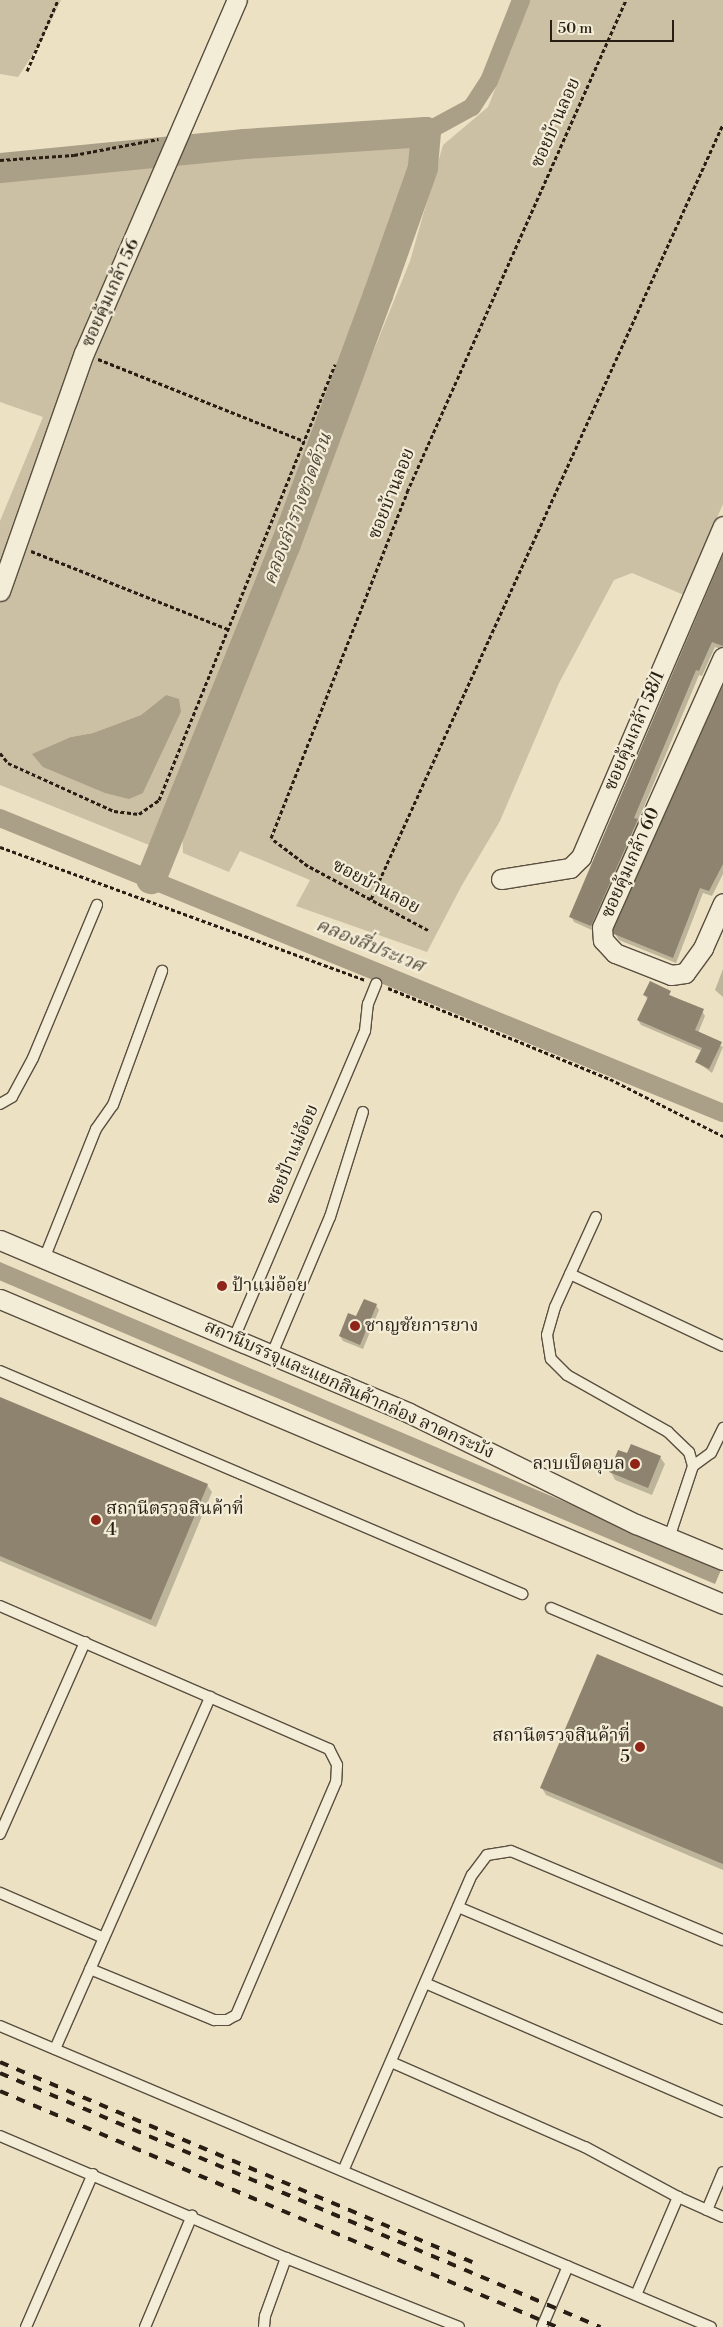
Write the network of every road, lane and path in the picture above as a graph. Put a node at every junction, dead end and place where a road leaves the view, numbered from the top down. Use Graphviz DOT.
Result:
graph roads {
  1 [pos="58,0"];
  2 [pos="237,0"];
  3 [pos="626,0"];
  4 [pos="27,71"];
  5 [pos="723,124"];
  6 [pos="178,142"];
  7 [pos="0,160"];
  8 [pos="84,353"];
  9 [pos="335,364"];
  10 [pos="304,441"];
  11 [pos="723,526"];
  12 [pos="16,546"];
  13 [pos="0,591"];
  14 [pos="228,629"];
  15 [pos="723,657"];
  16 [pos="0,753"];
  17 [pos="501,879"];
  18 [pos="371,899"];
  19 [pos="723,903"];
  20 [pos="97,905"];
  21 [pos="428,930"];
  22 [pos="162,971"];
  23 [pos="376,984"];
  24 [pos="0,1104"];
  25 [pos="363,1112"];
  26 [pos="596,1218"];
  27 [pos="0,1240"];
  28 [pos="44,1259"];
  29 [pos="570,1274"];
  30 [pos="0,1299"];
  31 [pos="234,1338"];
  32 [pos="723,1346"];
  33 [pos="272,1354"];
  34 [pos="0,1371"];
  35 [pos="723,1428"];
  36 [pos="693,1466"];
  37 [pos="669,1538"];
  38 [pos="723,1560"];
  39 [pos="522,1594"];
  40 [pos="723,1604"];
  41 [pos="0,1606"];
  42 [pos="551,1608"];
  43 [pos="85,1642"];
  44 [pos="723,1681"];
  45 [pos="210,1697"];
  46 [pos="0,1834"];
  47 [pos="0,1893"];
  48 [pos="458,1907"];
  49 [pos="104,1938"];
  50 [pos="723,1940"];
  51 [pos="90,1969"];
  52 [pos="425,1983"];
  53 [pos="723,2018"];
  54 [pos="0,2026"];
  55 [pos="55,2049"];
  56 [pos="391,2062"];
  57 [pos="723,2112"];
  58 [pos="0,2136"];
  59 [pos="342,2171"];
  60 [pos="723,2172"];
  61 [pos="93,2174"];
  62 [pos="678,2197"];
  63 [pos="707,2210"];
  64 [pos="192,2216"];
  65 [pos="723,2217"];
  66 [pos="286,2258"];
  67 [pos="568,2266"];
  68 [pos="636,2295"];
  69 [pos="26,2327"];
  70 [pos="145,2327"];
  71 [pos="264,2327"];
  72 [pos="459,2327"];
  73 [pos="542,2327"];
  74 [pos="711,2327"];
  1 -- 4 [label="path"];
  2 -- 6 [label="street, ซอยคุ้มเกล้า 56"];
  3 -- 18 [label="path, ซอยบ้านลอย"];
  5 -- 18 [label="path"];
  6 -- 7 [label="path"];
  6 -- 8 [label="street, ซอยคุ้มเกล้า 56"];
  8 -- 10 [label="path"];
  8 -- 12 [label="street, ซอยคุ้มเกล้า 56"];
  9 -- 10 [label="path"];
  10 -- 14 [label="path"];
  11 -- 17 [label="street, ซอยคุ้มเกล้า 58/1"];
  12 -- 13 [label="street, ซอยคุ้มเกล้า 56"];
  12 -- 14 [label="path"];
  14 -- 16 [label="path"];
  15 -- 19 [label="street, ซอยคุ้มเกล้า 60"];
  18 -- 21 [label="path, ซอยบ้านลอย"];
  20 -- 24 [label="lane"];
  22 -- 28 [label="lane"];
  23 -- 31 [label="lane, ซอยป้าแม่อ้อย"];
  25 -- 33 [label="lane"];
  26 -- 29 [label="lane"];
  27 -- 28 [label="street, สถานีบรรจุและแยกสินค้ากล่อง ลาดกระบัง"];
  28 -- 31 [label="street, สถานีบรรจุและแยกสินค้ากล่อง ลาดกระบัง"];
  29 -- 32 [label="lane"];
  29 -- 36 [label="lane"];
  30 -- 40 [label="street"];
  31 -- 33 [label="street, สถานีบรรจุและแยกสินค้ากล่อง ลาดกระบัง"];
  33 -- 37 [label="street, สถานีบรรจุและแยกสินค้ากล่อง ลาดกระบัง"];
  34 -- 39 [label="lane"];
  35 -- 36 [label="lane"];
  36 -- 37 [label="lane"];
  37 -- 38 [label="street, สถานีบรรจุและแยกสินค้ากล่อง ลาดกระบัง"];
  41 -- 43 [label="lane"];
  42 -- 44 [label="lane"];
  43 -- 45 [label="lane"];
  43 -- 46 [label="lane"];
  45 -- 49 [label="lane"];
  45 -- 51 [label="lane"];
  47 -- 49 [label="lane"];
  48 -- 50 [label="lane"];
  48 -- 52 [label="lane"];
  48 -- 53 [label="lane"];
  49 -- 51 [label="lane"];
  51 -- 55 [label="lane"];
  52 -- 56 [label="lane"];
  52 -- 57 [label="lane"];
  54 -- 55 [label="lane"];
  55 -- 59 [label="lane"];
  56 -- 59 [label="lane"];
  56 -- 62 [label="lane"];
  58 -- 61 [label="lane"];
  59 -- 67 [label="lane"];
  60 -- 63 [label="lane"];
  61 -- 64 [label="lane"];
  61 -- 69 [label="lane"];
  62 -- 63 [label="lane"];
  62 -- 68 [label="lane"];
  63 -- 65 [label="lane"];
  64 -- 66 [label="lane"];
  64 -- 70 [label="lane"];
  66 -- 71 [label="lane"];
  66 -- 72 [label="lane"];
  67 -- 68 [label="lane"];
  67 -- 73 [label="lane"];
  68 -- 74 [label="lane"];
}
